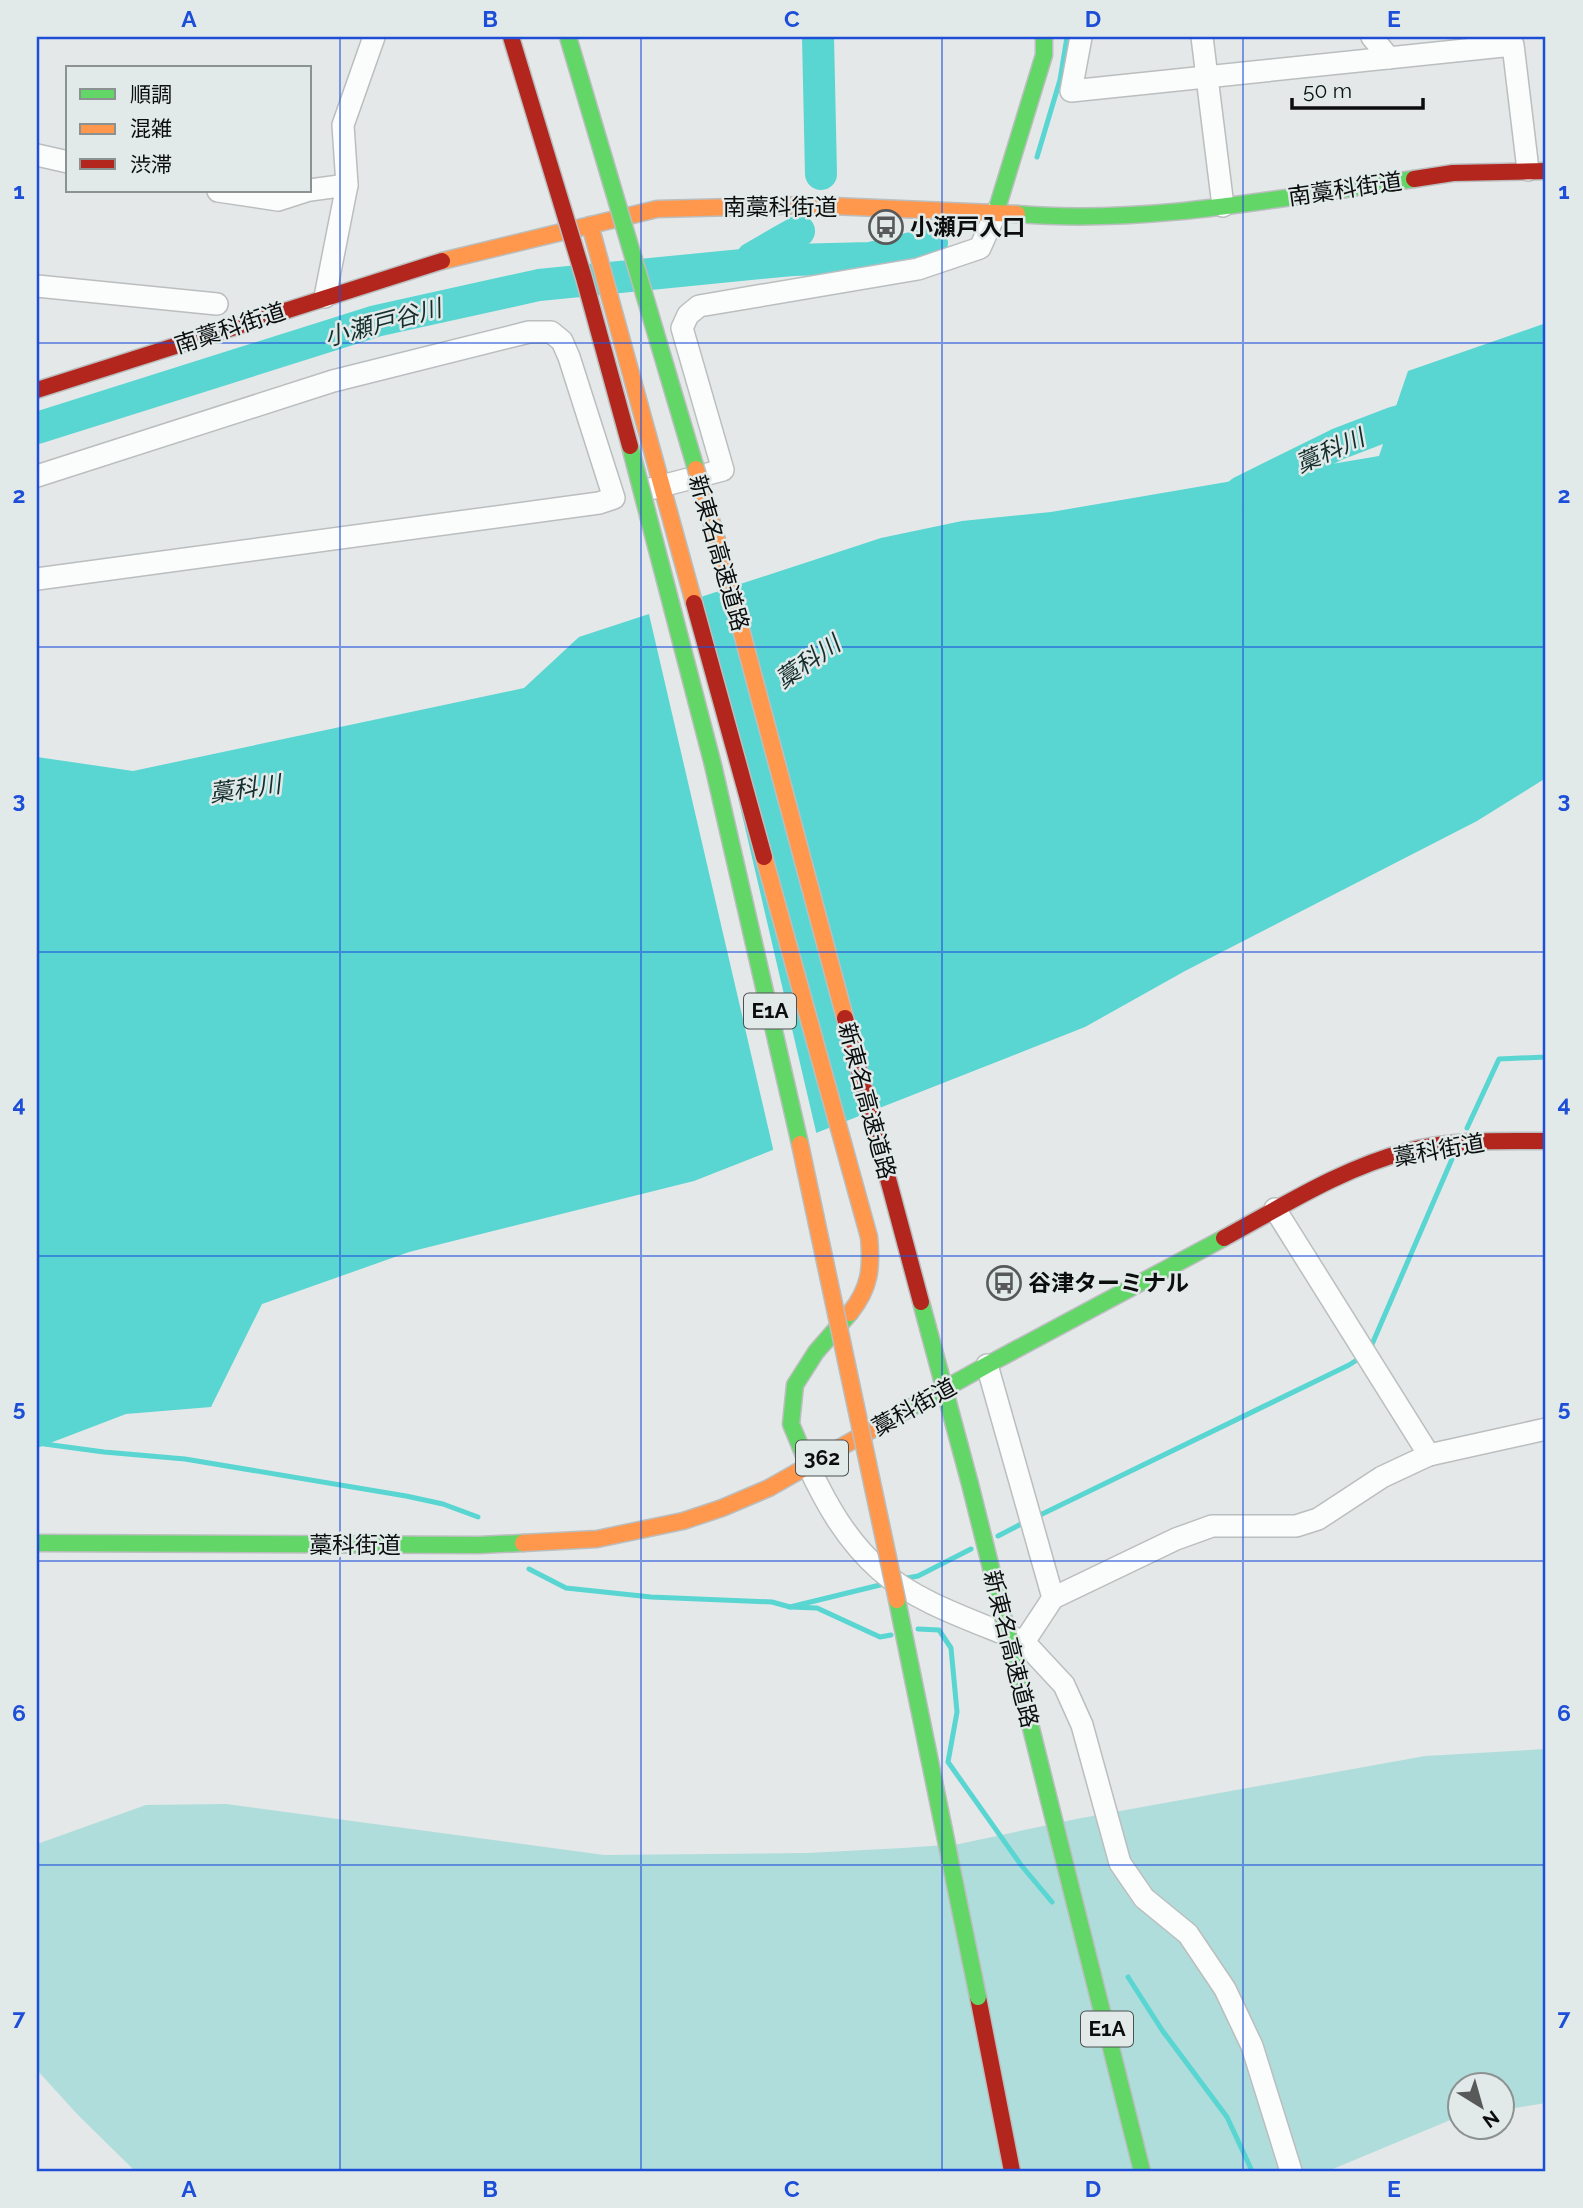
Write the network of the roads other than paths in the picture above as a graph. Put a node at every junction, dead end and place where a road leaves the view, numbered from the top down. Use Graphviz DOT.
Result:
graph roads {
  1 [pos="374,37"];
  2 [pos="511,37"];
  3 [pos="569,37"];
  4 [pos="1044,37"];
  5 [pos="1081,37"];
  6 [pos="1202,37"];
  7 [pos="1373,37"];
  8 [pos="1389,58"];
  9 [pos="1207,77"];
  10 [pos="37,155"];
  11 [pos="66,162"];
  12 [pos="1537,170"];
  13 [pos="348,185"];
  14 [pos="312,190"];
  15 [pos="225,192"];
  16 [pos="302,192"];
  17 [pos="1223,206"];
  18 [pos="996,212"];
  19 [pos="590,225"];
  20 [pos="37,286"];
  21 [pos="325,297"];
  22 [pos="217,304"];
  23 [pos="37,390"];
  24 [pos="37,477"];
  25 [pos="663,485"];
  26 [pos="614,498"];
  27 [pos="37,579"];
  28 [pos="1546,1141"];
  29 [pos="1275,1209"];
  30 [pos="987,1365"];
  31 [pos="1546,1429"];
  32 [pos="1429,1455"];
  33 [pos="808,1465"];
  34 [pos="37,1543"];
  35 [pos="1053,1598"];
  36 [pos="1024,1642"];
  37 [pos="1012,2171"];
  38 [pos="1142,2171"];
  39 [pos="1291,2171"];
  1 -- 13 [label="street"];
  2 -- 37 [label="main road, E1A, bridge"];
  3 -- 38 [label="main road, 新東名高速道路 / E1A, bridge"];
  4 -- 18 [label="main road"];
  5 -- 9 [label="street"];
  6 -- 9 [label="street"];
  7 -- 8 [label="street"];
  8 -- 9 [label="street"];
  8 -- 12 [label="street"];
  9 -- 17 [label="street"];
  10 -- 11 [label="street"];
  12 -- 17 [label="main road, 南藁科街道"];
  13 -- 14 [label="street"];
  13 -- 21 [label="street"];
  15 -- 16 [label="street"];
  17 -- 18 [label="main road, 南藁科街道"];
  18 -- 19 [label="main road, 南藁科街道"];
  18 -- 25 [label="street"];
  19 -- 21 [label="main road, 南藁科街道"];
  19 -- 25 [label="main road"];
  20 -- 22 [label="street"];
  21 -- 23 [label="main road, 南藁科街道"];
  24 -- 26 [label="street"];
  25 -- 26 [label="street"];
  25 -- 33 [label="main road"];
  26 -- 27 [label="street"];
  28 -- 29 [label="main road, 藁科街道 / 362"];
  29 -- 30 [label="main road, 藁科街道 / 362"];
  29 -- 32 [label="street"];
  30 -- 33 [label="main road, 藁科街道 / 362"];
  30 -- 35 [label="street"];
  31 -- 32 [label="street"];
  32 -- 35 [label="street"];
  33 -- 34 [label="main road, 藁科街道 / 362"];
  33 -- 36 [label="street"];
  35 -- 36 [label="street"];
  36 -- 39 [label="street"];
}
